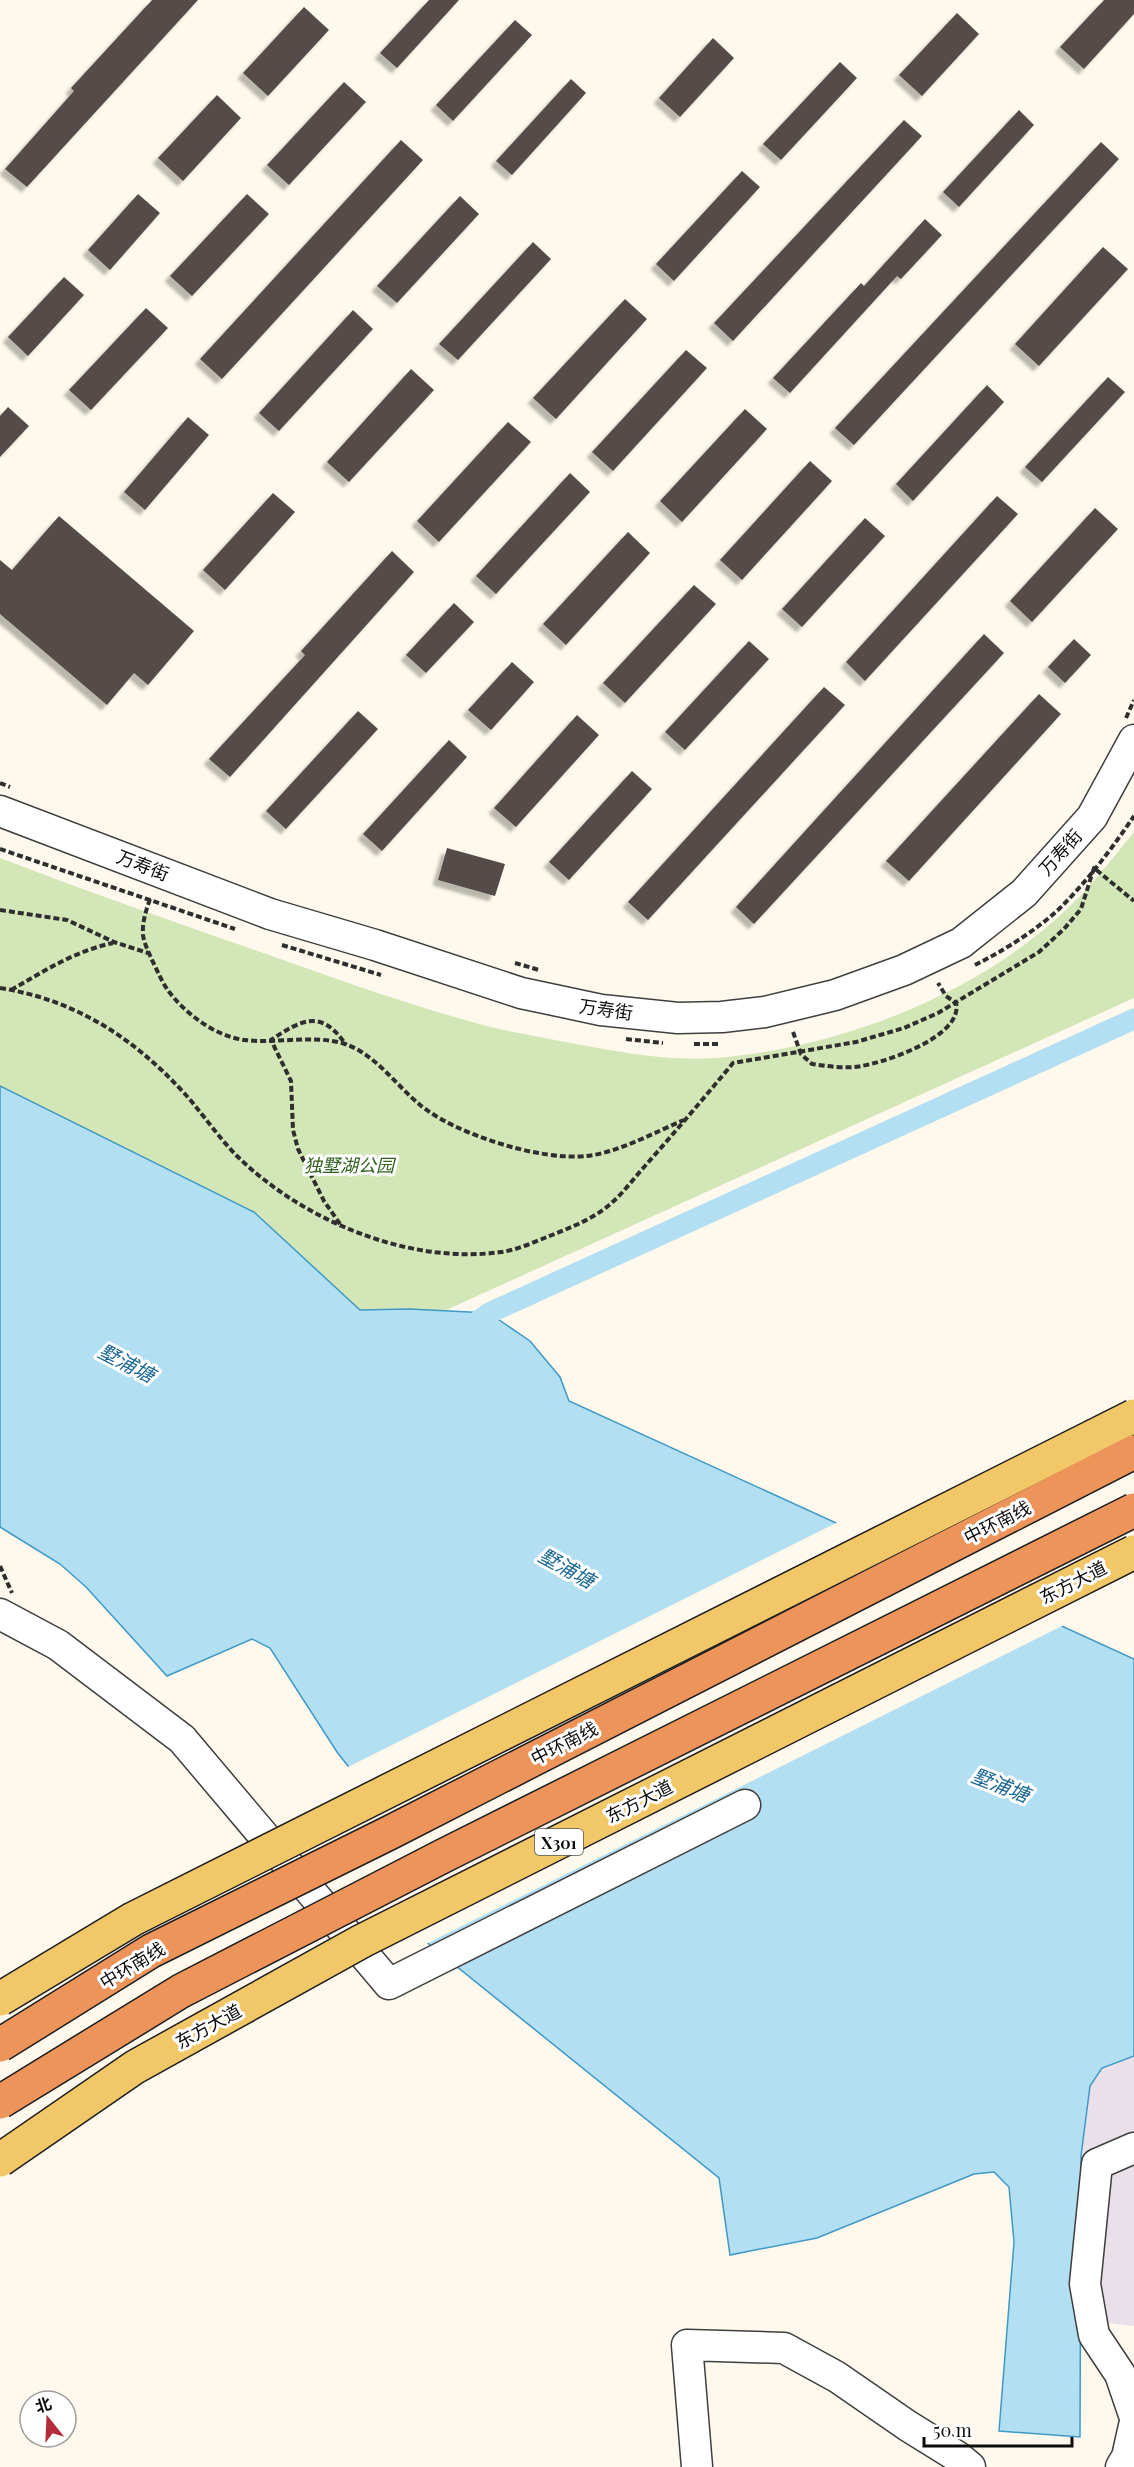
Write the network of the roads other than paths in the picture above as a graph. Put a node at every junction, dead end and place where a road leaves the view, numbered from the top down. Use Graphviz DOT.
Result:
graph roads {
  1 [pos="1130,730"];
  2 [pos="1134,781"];
  3 [pos="10,801"];
  4 [pos="0,830"];
  5 [pos="1134,1416"];
  6 [pos="1134,1452"];
  7 [pos="1134,1510"];
  8 [pos="1134,1552"];
  9 [pos="8,1608"];
  10 [pos="745,1805"];
  11 [pos="0,1999"];
  12 [pos="0,2045"];
  13 [pos="0,2102"];
  14 [pos="1134,2148"];
  15 [pos="0,2160"];
  16 [pos="1134,2415"];
  17 [pos="1134,2426"];
  18 [pos="697,2467"];
  19 [pos="969,2467"];
  20 [pos="1121,2467"];
  1 -- 3 [label="street, 万寿街"];
  2 -- 4 [label="street, 万寿街"];
  5 -- 11 [label="main road, bridge"];
  6 -- 12 [label="highway, 中环南线, bridge"];
  7 -- 13 [label="highway, bridge"];
  8 -- 15 [label="main road, 东方大道 / X301, bridge"];
  9 -- 10 [label="street"];
  14 -- 16 [label="street"];
  17 -- 20 [label="street"];
  18 -- 19 [label="street"];
}
